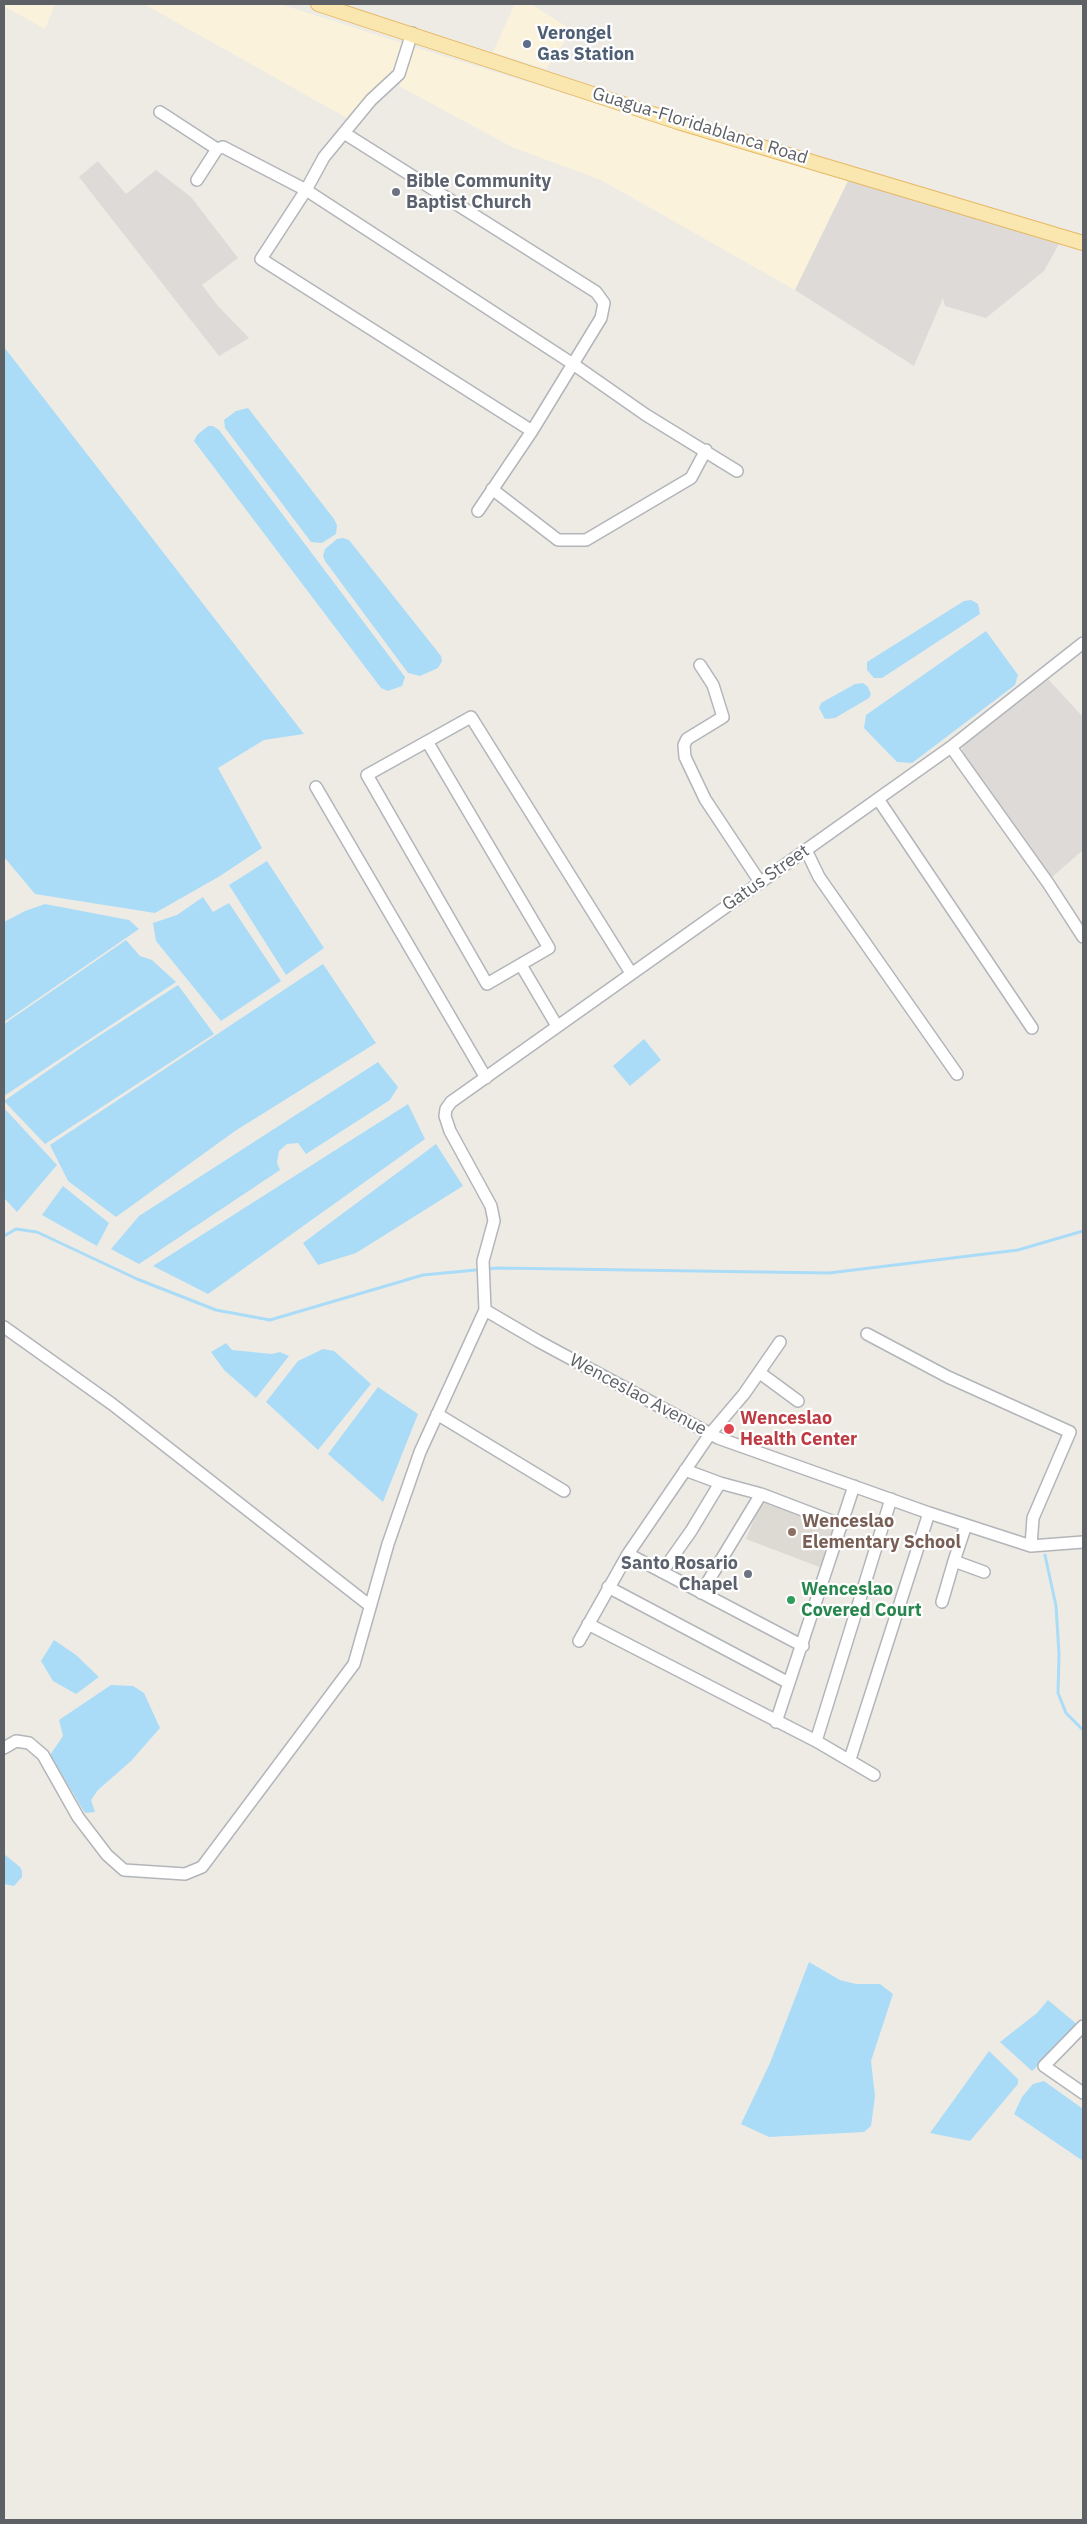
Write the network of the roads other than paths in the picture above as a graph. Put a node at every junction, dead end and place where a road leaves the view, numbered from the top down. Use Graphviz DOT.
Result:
graph roads {
  1 [pos="318,4"];
  2 [pos="412,33"];
  3 [pos="160,112"];
  4 [pos="344,134"];
  5 [pos="217,149"];
  6 [pos="197,180"];
  7 [pos="306,190"];
  8 [pos="1083,243"];
  9 [pos="573,364"];
  10 [pos="532,431"];
  11 [pos="706,450"];
  12 [pos="737,470"];
  13 [pos="492,489"];
  14 [pos="478,510"];
  15 [pos="1083,643"];
  16 [pos="700,665"];
  17 [pos="428,743"];
  18 [pos="950,747"];
  19 [pos="316,787"];
  20 [pos="878,799"];
  21 [pos="806,850"];
  22 [pos="760,882"];
  23 [pos="1083,937"];
  24 [pos="520,965"];
  25 [pos="631,973"];
  26 [pos="557,1026"];
  27 [pos="1032,1028"];
  28 [pos="957,1074"];
  29 [pos="486,1078"];
  30 [pos="485,1310"];
  31 [pos="4,1327"];
  32 [pos="867,1334"];
  33 [pos="780,1342"];
  34 [pos="760,1373"];
  35 [pos="798,1401"];
  36 [pos="437,1414"];
  37 [pos="710,1434"];
  38 [pos="685,1470"];
  39 [pos="720,1483"];
  40 [pos="854,1486"];
  41 [pos="564,1491"];
  42 [pos="762,1494"];
  43 [pos="891,1499"];
  44 [pos="929,1513"];
  45 [pos="842,1525"];
  46 [pos="966,1525"];
  47 [pos="1083,1542"];
  48 [pos="1031,1546"];
  49 [pos="628,1554"];
  50 [pos="954,1562"];
  51 [pos="662,1572"];
  52 [pos="984,1572"];
  53 [pos="608,1587"];
  54 [pos="701,1593"];
  55 [pos="942,1602"];
  56 [pos="369,1605"];
  57 [pos="588,1624"];
  58 [pos="579,1641"];
  59 [pos="803,1646"];
  60 [pos="789,1683"];
  61 [pos="776,1722"];
  62 [pos="816,1741"];
  63 [pos="4,1748"];
  64 [pos="850,1759"];
  65 [pos="874,1775"];
  66 [pos="1083,2026"];
  67 [pos="1083,2093"];
  1 -- 2 [label="main road, Guagua-Floridablanca Road"];
  2 -- 4 [label="street"];
  2 -- 8 [label="main road, Guagua-Floridablanca Road"];
  3 -- 5 [label="street"];
  4 -- 7 [label="street"];
  4 -- 9 [label="street"];
  5 -- 6 [label="street"];
  5 -- 7 [label="street"];
  7 -- 9 [label="street"];
  7 -- 10 [label="street"];
  9 -- 10 [label="street"];
  9 -- 11 [label="street"];
  10 -- 13 [label="street"];
  11 -- 12 [label="street"];
  11 -- 13 [label="street"];
  13 -- 14 [label="street"];
  15 -- 18 [label="street, Gatus Street"];
  16 -- 22 [label="street"];
  17 -- 24 [label="street"];
  17 -- 24 [label="street"];
  17 -- 25 [label="street"];
  18 -- 20 [label="street, Gatus Street"];
  18 -- 23 [label="street"];
  19 -- 29 [label="street"];
  20 -- 21 [label="street, Gatus Street"];
  20 -- 27 [label="street"];
  21 -- 22 [label="street, Gatus Street"];
  21 -- 28 [label="street"];
  22 -- 25 [label="street, Gatus Street"];
  24 -- 26 [label="street"];
  25 -- 26 [label="street, Gatus Street"];
  26 -- 29 [label="street, Gatus Street"];
  29 -- 30 [label="street, Gatus Street"];
  30 -- 36 [label="street"];
  30 -- 37 [label="street, Wenceslao Avenue"];
  31 -- 56 [label="street"];
  32 -- 48 [label="street"];
  33 -- 34 [label="street"];
  34 -- 35 [label="street"];
  34 -- 37 [label="street"];
  36 -- 41 [label="street"];
  36 -- 56 [label="street"];
  37 -- 38 [label="street"];
  37 -- 40 [label="street, Wenceslao Avenue"];
  38 -- 39 [label="street"];
  38 -- 49 [label="street"];
  39 -- 42 [label="street"];
  39 -- 51 [label="street"];
  40 -- 43 [label="street, Wenceslao Avenue"];
  40 -- 45 [label="street"];
  42 -- 45 [label="street"];
  42 -- 54 [label="street"];
  43 -- 44 [label="street, Wenceslao Avenue"];
  43 -- 62 [label="street"];
  44 -- 46 [label="street, Wenceslao Avenue"];
  44 -- 64 [label="street"];
  45 -- 59 [label="street"];
  46 -- 48 [label="street, Wenceslao Avenue"];
  46 -- 50 [label="street"];
  47 -- 48 [label="street, Wenceslao Avenue"];
  49 -- 51 [label="street"];
  49 -- 53 [label="street"];
  50 -- 52 [label="street"];
  50 -- 55 [label="street"];
  51 -- 54 [label="street"];
  53 -- 57 [label="street"];
  53 -- 60 [label="street"];
  54 -- 59 [label="street"];
  56 -- 63 [label="street"];
  57 -- 58 [label="street"];
  57 -- 61 [label="street"];
  59 -- 60 [label="street"];
  60 -- 61 [label="street"];
  61 -- 62 [label="street"];
  62 -- 64 [label="street"];
  64 -- 65 [label="street"];
  66 -- 67 [label="street"];
}
